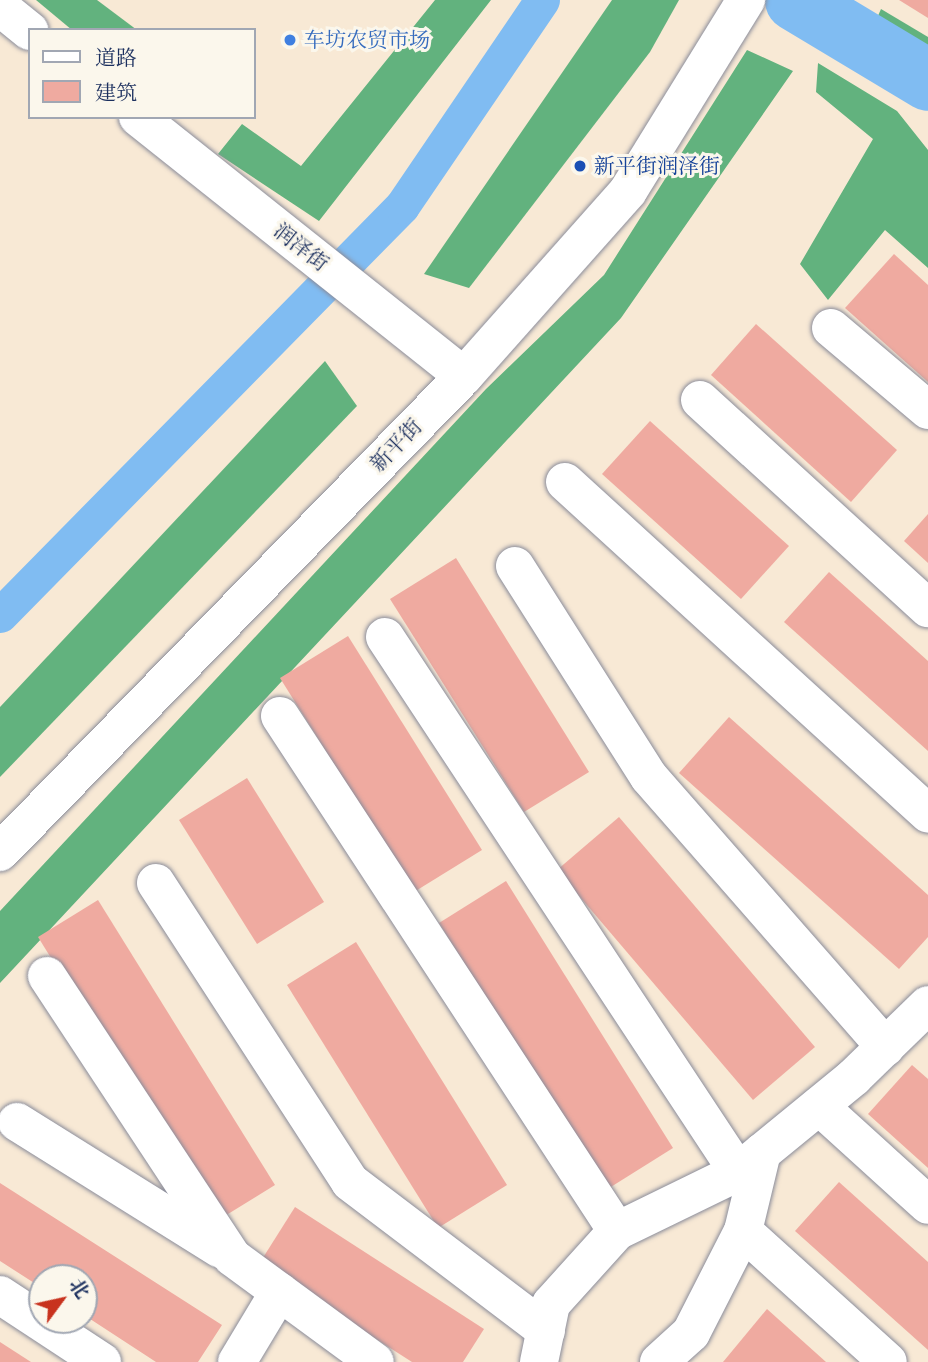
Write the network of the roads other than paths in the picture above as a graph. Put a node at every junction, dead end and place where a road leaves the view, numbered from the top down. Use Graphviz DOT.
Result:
graph roads {
  1 [pos="746,0"];
  2 [pos="0,7"];
  3 [pos="28,29"];
  4 [pos="141,119"];
  5 [pos="831,328"];
  6 [pos="464,376"];
  7 [pos="700,400"];
  8 [pos="928,410"];
  9 [pos="565,482"];
  10 [pos="514,566"];
  11 [pos="928,608"];
  12 [pos="385,637"];
  13 [pos="280,716"];
  14 [pos="928,814"];
  15 [pos="0,852"];
  16 [pos="156,883"];
  17 [pos="47,976"];
  18 [pos="928,1005"];
  19 [pos="885,1047"];
  20 [pos="819,1106"];
  21 [pos="18,1122"];
  22 [pos="750,1162"];
  23 [pos="928,1205"];
  24 [pos="617,1231"];
  25 [pos="743,1231"];
  26 [pos="232,1257"];
  27 [pos="279,1292"];
  28 [pos="0,1296"];
  29 [pos="542,1347"];
  30 [pos="671,1358"];
  31 [pos="102,1362"];
  32 [pos="237,1362"];
  33 [pos="375,1362"];
  34 [pos="888,1362"];
  1 -- 6 [label="street, 新平街"];
  2 -- 3 [label="street"];
  4 -- 6 [label="street, 润泽街"];
  5 -- 8 [label="street"];
  6 -- 15 [label="street, 新平街"];
  7 -- 11 [label="street"];
  9 -- 14 [label="street"];
  10 -- 19 [label="street"];
  12 -- 22 [label="street"];
  13 -- 24 [label="street"];
  16 -- 29 [label="street"];
  17 -- 26 [label="street"];
  18 -- 19 [label="street"];
  19 -- 20 [label="street"];
  20 -- 22 [label="street"];
  20 -- 23 [label="street"];
  21 -- 26 [label="street"];
  22 -- 24 [label="street"];
  22 -- 25 [label="street"];
  24 -- 29 [label="street"];
  25 -- 30 [label="street"];
  25 -- 34 [label="street"];
  26 -- 27 [label="street"];
  27 -- 32 [label="street"];
  27 -- 33 [label="street"];
  28 -- 31 [label="street"];
}
